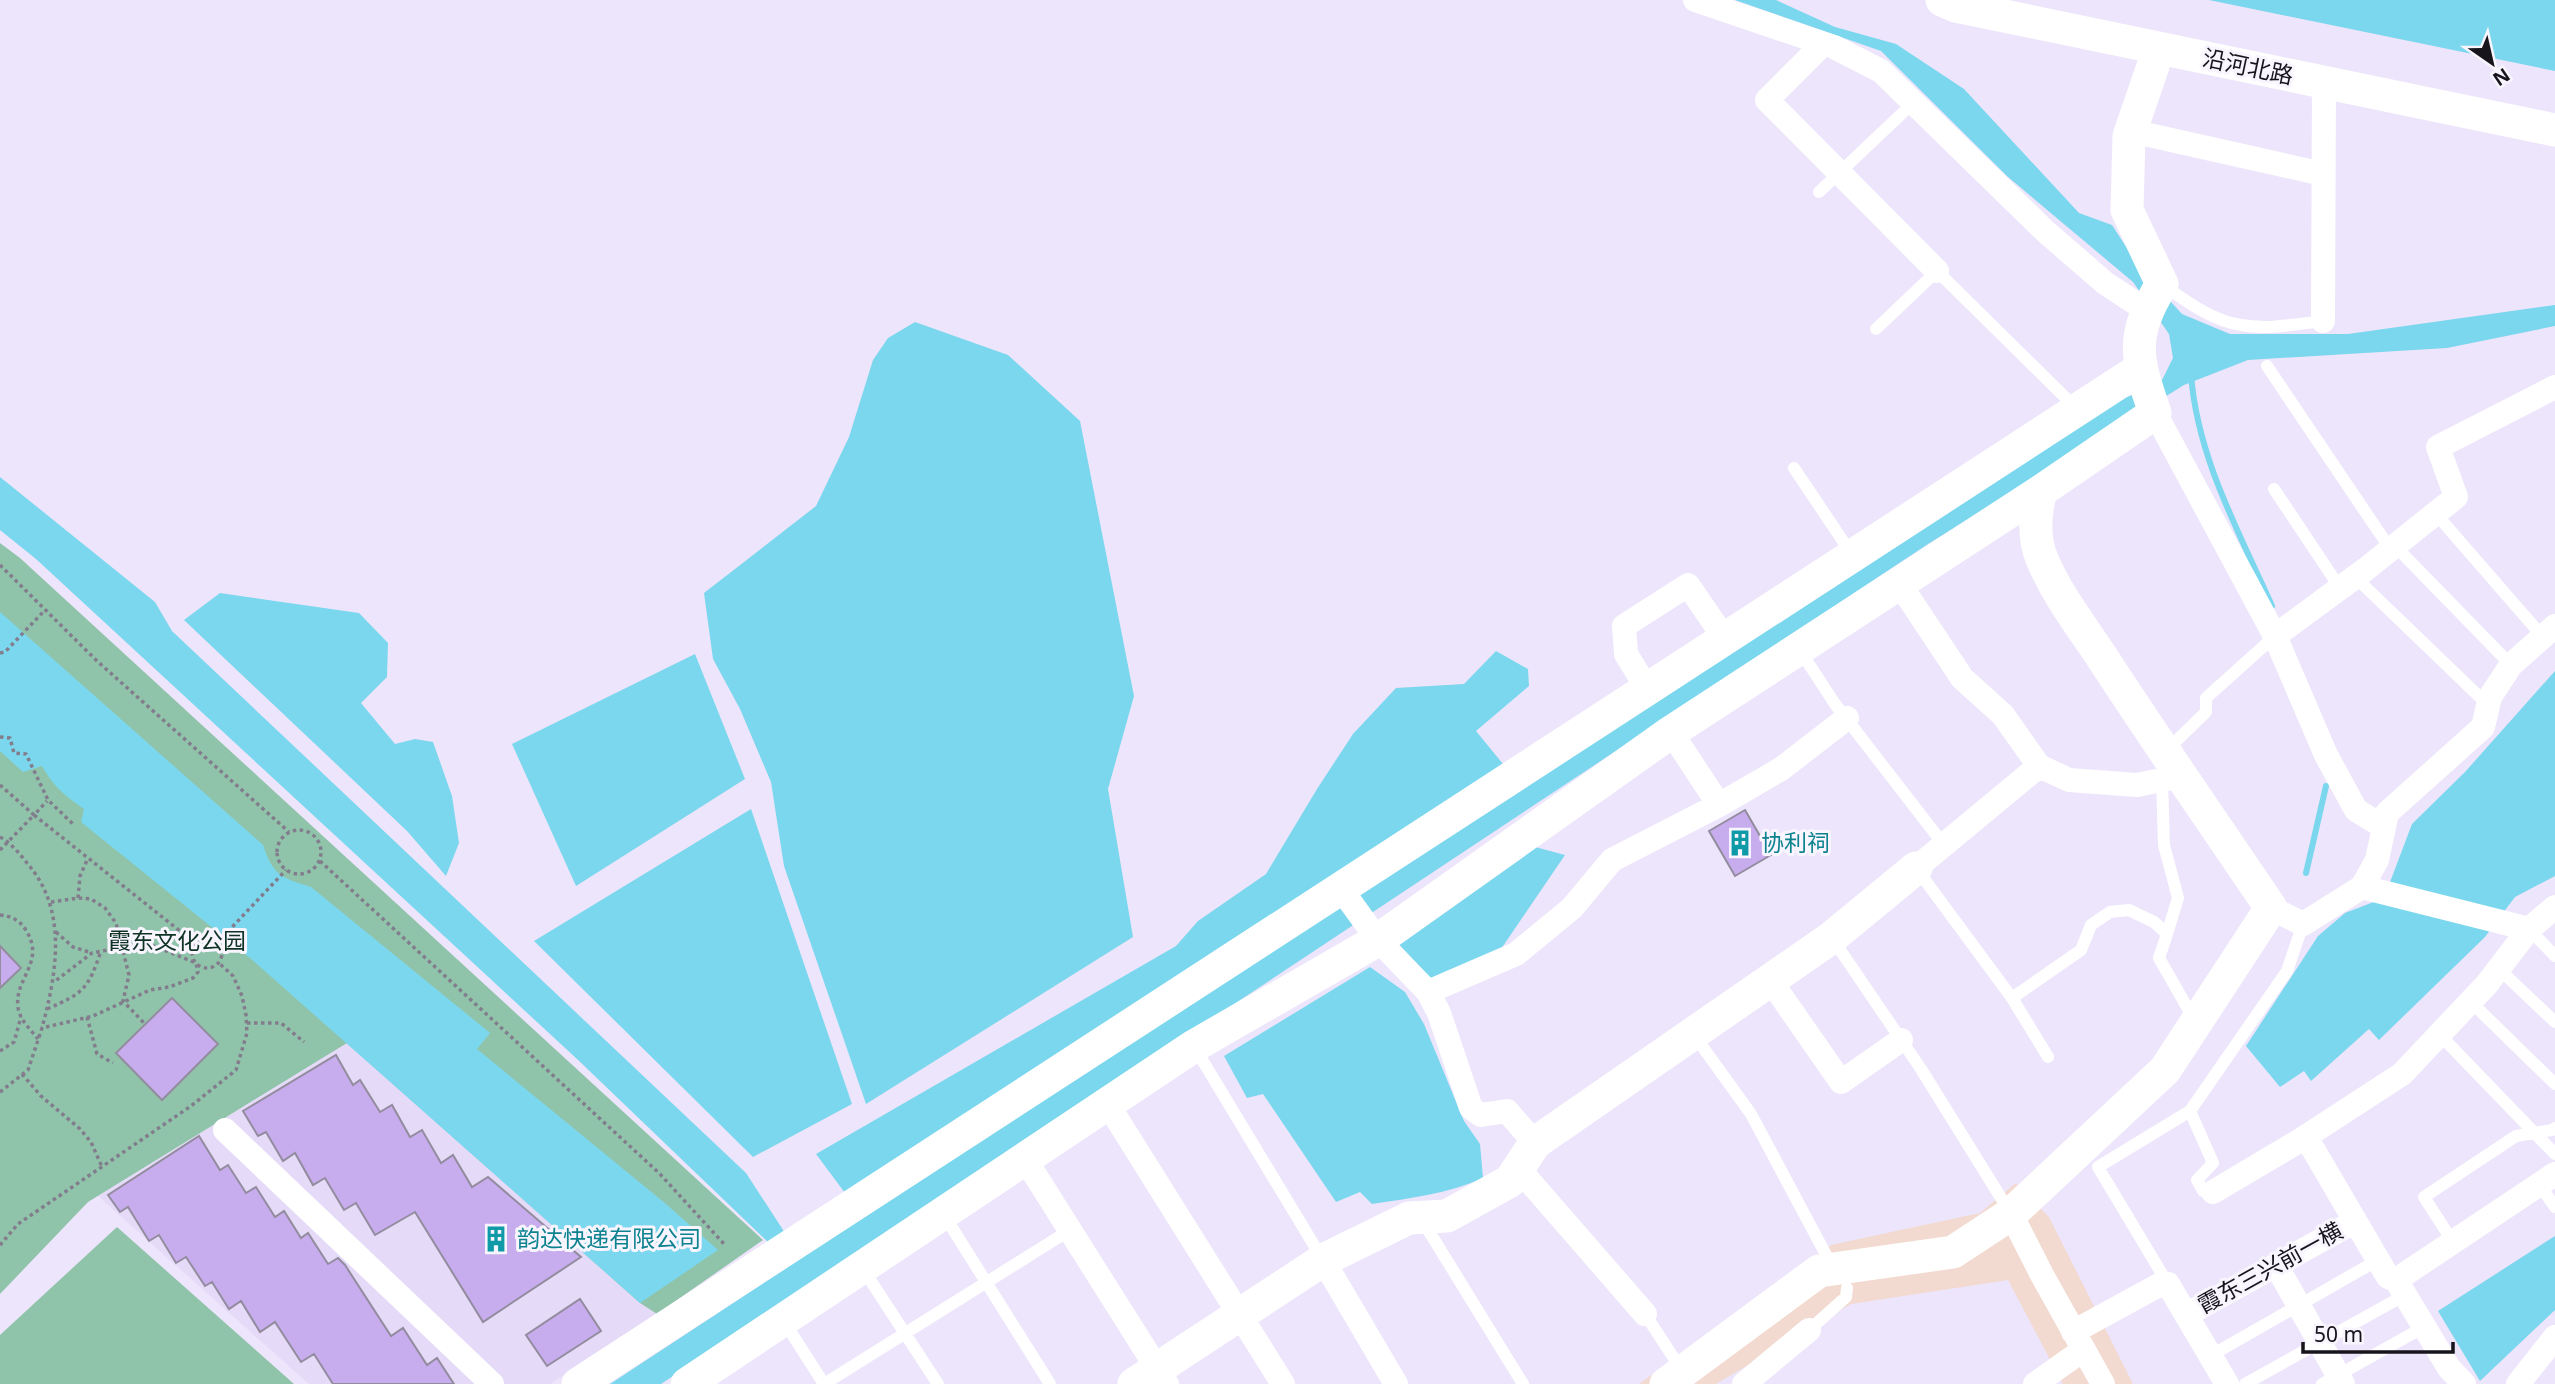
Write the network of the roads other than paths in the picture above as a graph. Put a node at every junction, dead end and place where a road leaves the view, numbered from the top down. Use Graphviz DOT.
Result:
graph roads {
  1 [pos="1695,0"];
  2 [pos="1942,0"];
  3 [pos="1823,44"];
  4 [pos="2153,66"];
  5 [pos="2324,83"];
  6 [pos="1913,103"];
  7 [pos="2555,130"];
  8 [pos="2131,131"];
  9 [pos="2323,174"];
  10 [pos="1819,192"];
  11 [pos="1937,271"];
  12 [pos="2154,297"];
  13 [pos="2323,321"];
  14 [pos="1876,329"];
  15 [pos="2267,366"];
  16 [pos="2140,369"];
  17 [pos="2555,387"];
  18 [pos="2077,409"];
  19 [pos="2155,413"];
  20 [pos="1794,468"];
  21 [pos="2274,489"];
  22 [pos="2041,491"];
  23 [pos="2436,514"];
  24 [pos="2393,548"];
  25 [pos="1853,556"];
  26 [pos="1899,583"];
  27 [pos="2348,583"];
  28 [pos="2549,632"];
  29 [pos="2275,636"];
  30 [pos="1725,639"];
  31 [pos="1798,649"];
  32 [pos="2511,665"];
  33 [pos="1648,690"];
  34 [pos="2488,705"];
  35 [pos="1847,718"];
  36 [pos="1671,732"];
  37 [pos="2039,766"];
  38 [pos="2169,770"];
  39 [pos="1718,806"];
  40 [pos="2384,827"];
  41 [pos="1944,845"];
  42 [pos="1916,868"];
  43 [pos="2362,887"];
  44 [pos="1341,889"];
  45 [pos="2555,907"];
  46 [pos="2271,908"];
  47 [pos="2303,924"];
  48 [pos="2529,929"];
  49 [pos="2166,934"];
  50 [pos="1831,937"];
  51 [pos="1378,940"];
  52 [pos="2555,956"];
  53 [pos="2499,968"];
  54 [pos="1770,980"];
  55 [pos="1429,992"];
  56 [pos="2012,998"];
  57 [pos="2471,1002"];
  58 [pos="2555,1022"];
  59 [pos="2196,1023"];
  60 [pos="1693,1033"];
  61 [pos="2440,1034"];
  62 [pos="1901,1040"];
  63 [pos="1194,1046"];
  64 [pos="2048,1056"];
  65 [pos="2555,1084"];
  66 [pos="1107,1103"];
  67 [pos="2190,1111"];
  68 [pos="2555,1128"];
  69 [pos="225,1130"];
  70 [pos="2536,1133"];
  71 [pos="2306,1137"];
  72 [pos="2555,1154"];
  73 [pos="1527,1156"];
  74 [pos="1024,1159"];
  75 [pos="2547,1179"];
  76 [pos="2213,1192"];
  77 [pos="2555,1208"];
  78 [pos="943,1213"];
  79 [pos="2011,1214"];
  80 [pos="1420,1217"];
  81 [pos="2354,1222"];
  82 [pos="1070,1230"];
  83 [pos="2453,1242"];
  84 [pos="1323,1260"];
  85 [pos="2378,1260"];
  86 [pos="2276,1265"];
  87 [pos="863,1269"];
  88 [pos="1840,1279"];
  89 [pos="986,1282"];
  90 [pos="2168,1284"];
  91 [pos="2401,1287"];
  92 [pos="2299,1306"];
  93 [pos="1645,1314"];
  94 [pos="1238,1315"];
  95 [pos="2186,1315"];
  96 [pos="783,1320"];
  97 [pos="2424,1326"];
  98 [pos="1809,1330"];
  99 [pos="905,1333"];
  100 [pos="2555,1337"];
  101 [pos="2078,1341"];
  102 [pos="2320,1343"];
  103 [pos="2210,1356"];
  104 [pos="1674,1378"];
  105 [pos="1153,1379"];
  106 [pos="702,1380"];
  107 [pos="2334,1381"];
  108 [pos="492,1384"];
  109 [pos="578,1384"];
  110 [pos="939,1384"];
  111 [pos="1050,1384"];
  112 [pos="1283,1384"];
  113 [pos="1396,1384"];
  114 [pos="1523,1384"];
  115 [pos="1744,1384"];
  116 [pos="2035,1384"];
  117 [pos="2103,1384"];
  118 [pos="2227,1384"];
  119 [pos="2245,1384"];
  120 [pos="2464,1384"];
  121 [pos="2518,1384"];
  1 -- 3 [label="street"];
  2 -- 5 [label="street, 沿河北路"];
  3 -- 6 [label="street"];
  3 -- 11 [label="street"];
  4 -- 8 [label="street"];
  5 -- 7 [label="street, 沿河北路"];
  5 -- 9 [label="street"];
  6 -- 10 [label="lane"];
  6 -- 12 [label="street"];
  8 -- 9 [label="street"];
  8 -- 12 [label="street"];
  9 -- 13 [label="street"];
  11 -- 14 [label="lane"];
  11 -- 18 [label="lane"];
  12 -- 13 [label="lane"];
  12 -- 16 [label="street"];
  15 -- 24 [label="lane"];
  16 -- 18 [label="street"];
  16 -- 19 [label="street"];
  17 -- 23 [label="street"];
  18 -- 25 [label="street"];
  19 -- 22 [label="street"];
  19 -- 29 [label="street"];
  20 -- 25 [label="lane"];
  21 -- 27 [label="lane"];
  22 -- 26 [label="street"];
  22 -- 38 [label="street"];
  23 -- 24 [label="street"];
  23 -- 28 [label="lane"];
  24 -- 27 [label="street"];
  24 -- 32 [label="lane"];
  25 -- 30 [label="street"];
  26 -- 31 [label="street"];
  26 -- 37 [label="street"];
  27 -- 29 [label="street"];
  27 -- 34 [label="lane"];
  28 -- 32 [label="street"];
  29 -- 38 [label="lane"];
  29 -- 40 [label="street"];
  30 -- 33 [label="street"];
  30 -- 33 [label="street"];
  31 -- 35 [label="lane"];
  31 -- 36 [label="street"];
  32 -- 34 [label="street"];
  33 -- 44 [label="street"];
  34 -- 40 [label="street"];
  35 -- 39 [label="street"];
  35 -- 41 [label="lane"];
  36 -- 39 [label="street"];
  36 -- 51 [label="street"];
  37 -- 38 [label="street"];
  37 -- 41 [label="street"];
  38 -- 46 [label="street"];
  38 -- 49 [label="lane"];
  39 -- 55 [label="street"];
  40 -- 43 [label="street"];
  41 -- 42 [label="street"];
  42 -- 50 [label="street"];
  42 -- 56 [label="lane"];
  43 -- 47 [label="street"];
  43 -- 48 [label="street"];
  44 -- 51 [label="street"];
  44 -- 109 [label="street"];
  45 -- 48 [label="street"];
  46 -- 47 [label="street"];
  46 -- 59 [label="street"];
  47 -- 67 [label="lane"];
  48 -- 52 [label="lane"];
  48 -- 53 [label="street"];
  49 -- 56 [label="lane"];
  49 -- 59 [label="lane"];
  50 -- 54 [label="street"];
  50 -- 62 [label="lane"];
  51 -- 55 [label="street"];
  51 -- 63 [label="street"];
  53 -- 57 [label="street"];
  53 -- 58 [label="lane"];
  54 -- 60 [label="street"];
  54 -- 62 [label="street"];
  55 -- 73 [label="street"];
  56 -- 64 [label="lane"];
  57 -- 61 [label="street"];
  57 -- 65 [label="lane"];
  59 -- 79 [label="street"];
  60 -- 73 [label="street"];
  60 -- 88 [label="lane"];
  61 -- 70 [label="lane"];
  61 -- 71 [label="street"];
  62 -- 79 [label="lane"];
  63 -- 66 [label="street"];
  63 -- 84 [label="lane"];
  66 -- 74 [label="street"];
  66 -- 94 [label="street"];
  67 -- 76 [label="lane"];
  67 -- 90 [label="lane"];
  68 -- 70 [label="lane"];
  69 -- 108 [label="street"];
  70 -- 72 [label="lane"];
  70 -- 83 [label="lane"];
  71 -- 76 [label="street"];
  71 -- 81 [label="street"];
  73 -- 80 [label="street"];
  73 -- 93 [label="street"];
  74 -- 78 [label="street"];
  74 -- 82 [label="street"];
  75 -- 77 [label="lane"];
  75 -- 83 [label="street"];
  78 -- 87 [label="street"];
  78 -- 89 [label="lane"];
  79 -- 88 [label="street"];
  79 -- 101 [label="street"];
  80 -- 84 [label="street"];
  80 -- 114 [label="lane"];
  81 -- 85 [label="street"];
  81 -- 86 [label="street, 霞东三兴前一横"];
  82 -- 89 [label="lane"];
  82 -- 105 [label="street"];
  83 -- 91 [label="street"];
  84 -- 94 [label="street"];
  84 -- 113 [label="street"];
  85 -- 91 [label="street"];
  85 -- 92 [label="lane"];
  86 -- 92 [label="street"];
  86 -- 95 [label="street, 霞东三兴前一横"];
  87 -- 96 [label="street"];
  87 -- 99 [label="lane"];
  88 -- 98 [label="lane"];
  88 -- 104 [label="street"];
  89 -- 99 [label="lane"];
  89 -- 111 [label="lane"];
  90 -- 95 [label="street"];
  90 -- 101 [label="street"];
  91 -- 97 [label="street"];
  91 -- 102 [label="lane"];
  92 -- 102 [label="street"];
  92 -- 103 [label="lane"];
  93 -- 104 [label="lane"];
  94 -- 105 [label="street"];
  94 -- 112 [label="street"];
  95 -- 103 [label="street"];
  96 -- 99 [label="lane"];
  96 -- 106 [label="street"];
  97 -- 107 [label="lane"];
  97 -- 120 [label="street"];
  98 -- 115 [label="street"];
  99 -- 110 [label="lane"];
  100 -- 121 [label="street"];
  101 -- 116 [label="street"];
  101 -- 117 [label="street"];
  102 -- 107 [label="street"];
  102 -- 119 [label="lane"];
  103 -- 118 [label="street"];
}
